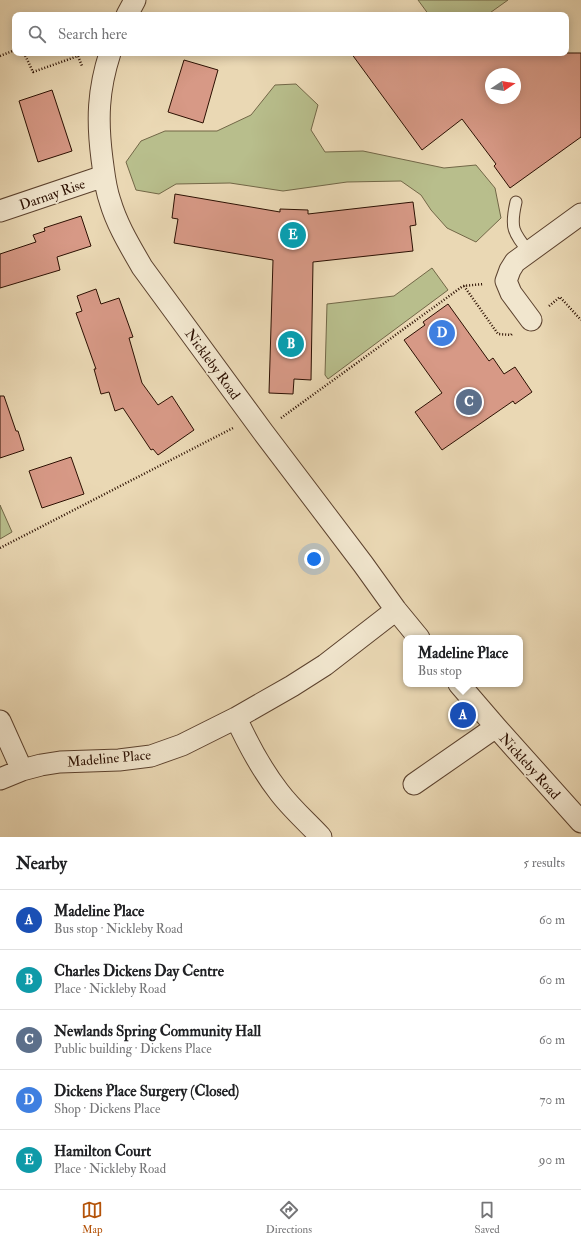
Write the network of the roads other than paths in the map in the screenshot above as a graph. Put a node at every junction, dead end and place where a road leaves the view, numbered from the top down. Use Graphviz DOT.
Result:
graph roads {
  1 [pos="135,0"];
  2 [pos="129,12"];
  3 [pos="107,62"];
  4 [pos="104,176"];
  5 [pos="516,202"];
  6 [pos="0,211"];
  7 [pos="581,214"];
  8 [pos="529,252"];
  9 [pos="531,320"];
  10 [pos="396,610"];
  11 [pos="417,635"];
  12 [pos="462,687"];
  13 [pos="236,718"];
  14 [pos="0,721"];
  15 [pos="496,727"];
  16 [pos="22,770"];
  17 [pos="0,779"];
  18 [pos="414,784"];
  19 [pos="581,822"];
  20 [pos="321,837"];
  1 -- 2 [label="street"];
  3 -- 4 [label="street, Nickleby Road"];
  4 -- 6 [label="street, Darnay Rise"];
  4 -- 10 [label="street, Nickleby Road"];
  5 -- 8 [label="lane"];
  7 -- 8 [label="street"];
  8 -- 9 [label="street"];
  10 -- 11 [label="street, Nickleby Road"];
  10 -- 13 [label="street, Madeline Place"];
  12 -- 15 [label="street, Nickleby Road"];
  13 -- 16 [label="street, Madeline Place"];
  13 -- 20 [label="street"];
  14 -- 16 [label="street"];
  15 -- 18 [label="street, Nickleby Road"];
  15 -- 19 [label="street, Nickleby Road"];
  16 -- 17 [label="street, Madeline Place"];
}
